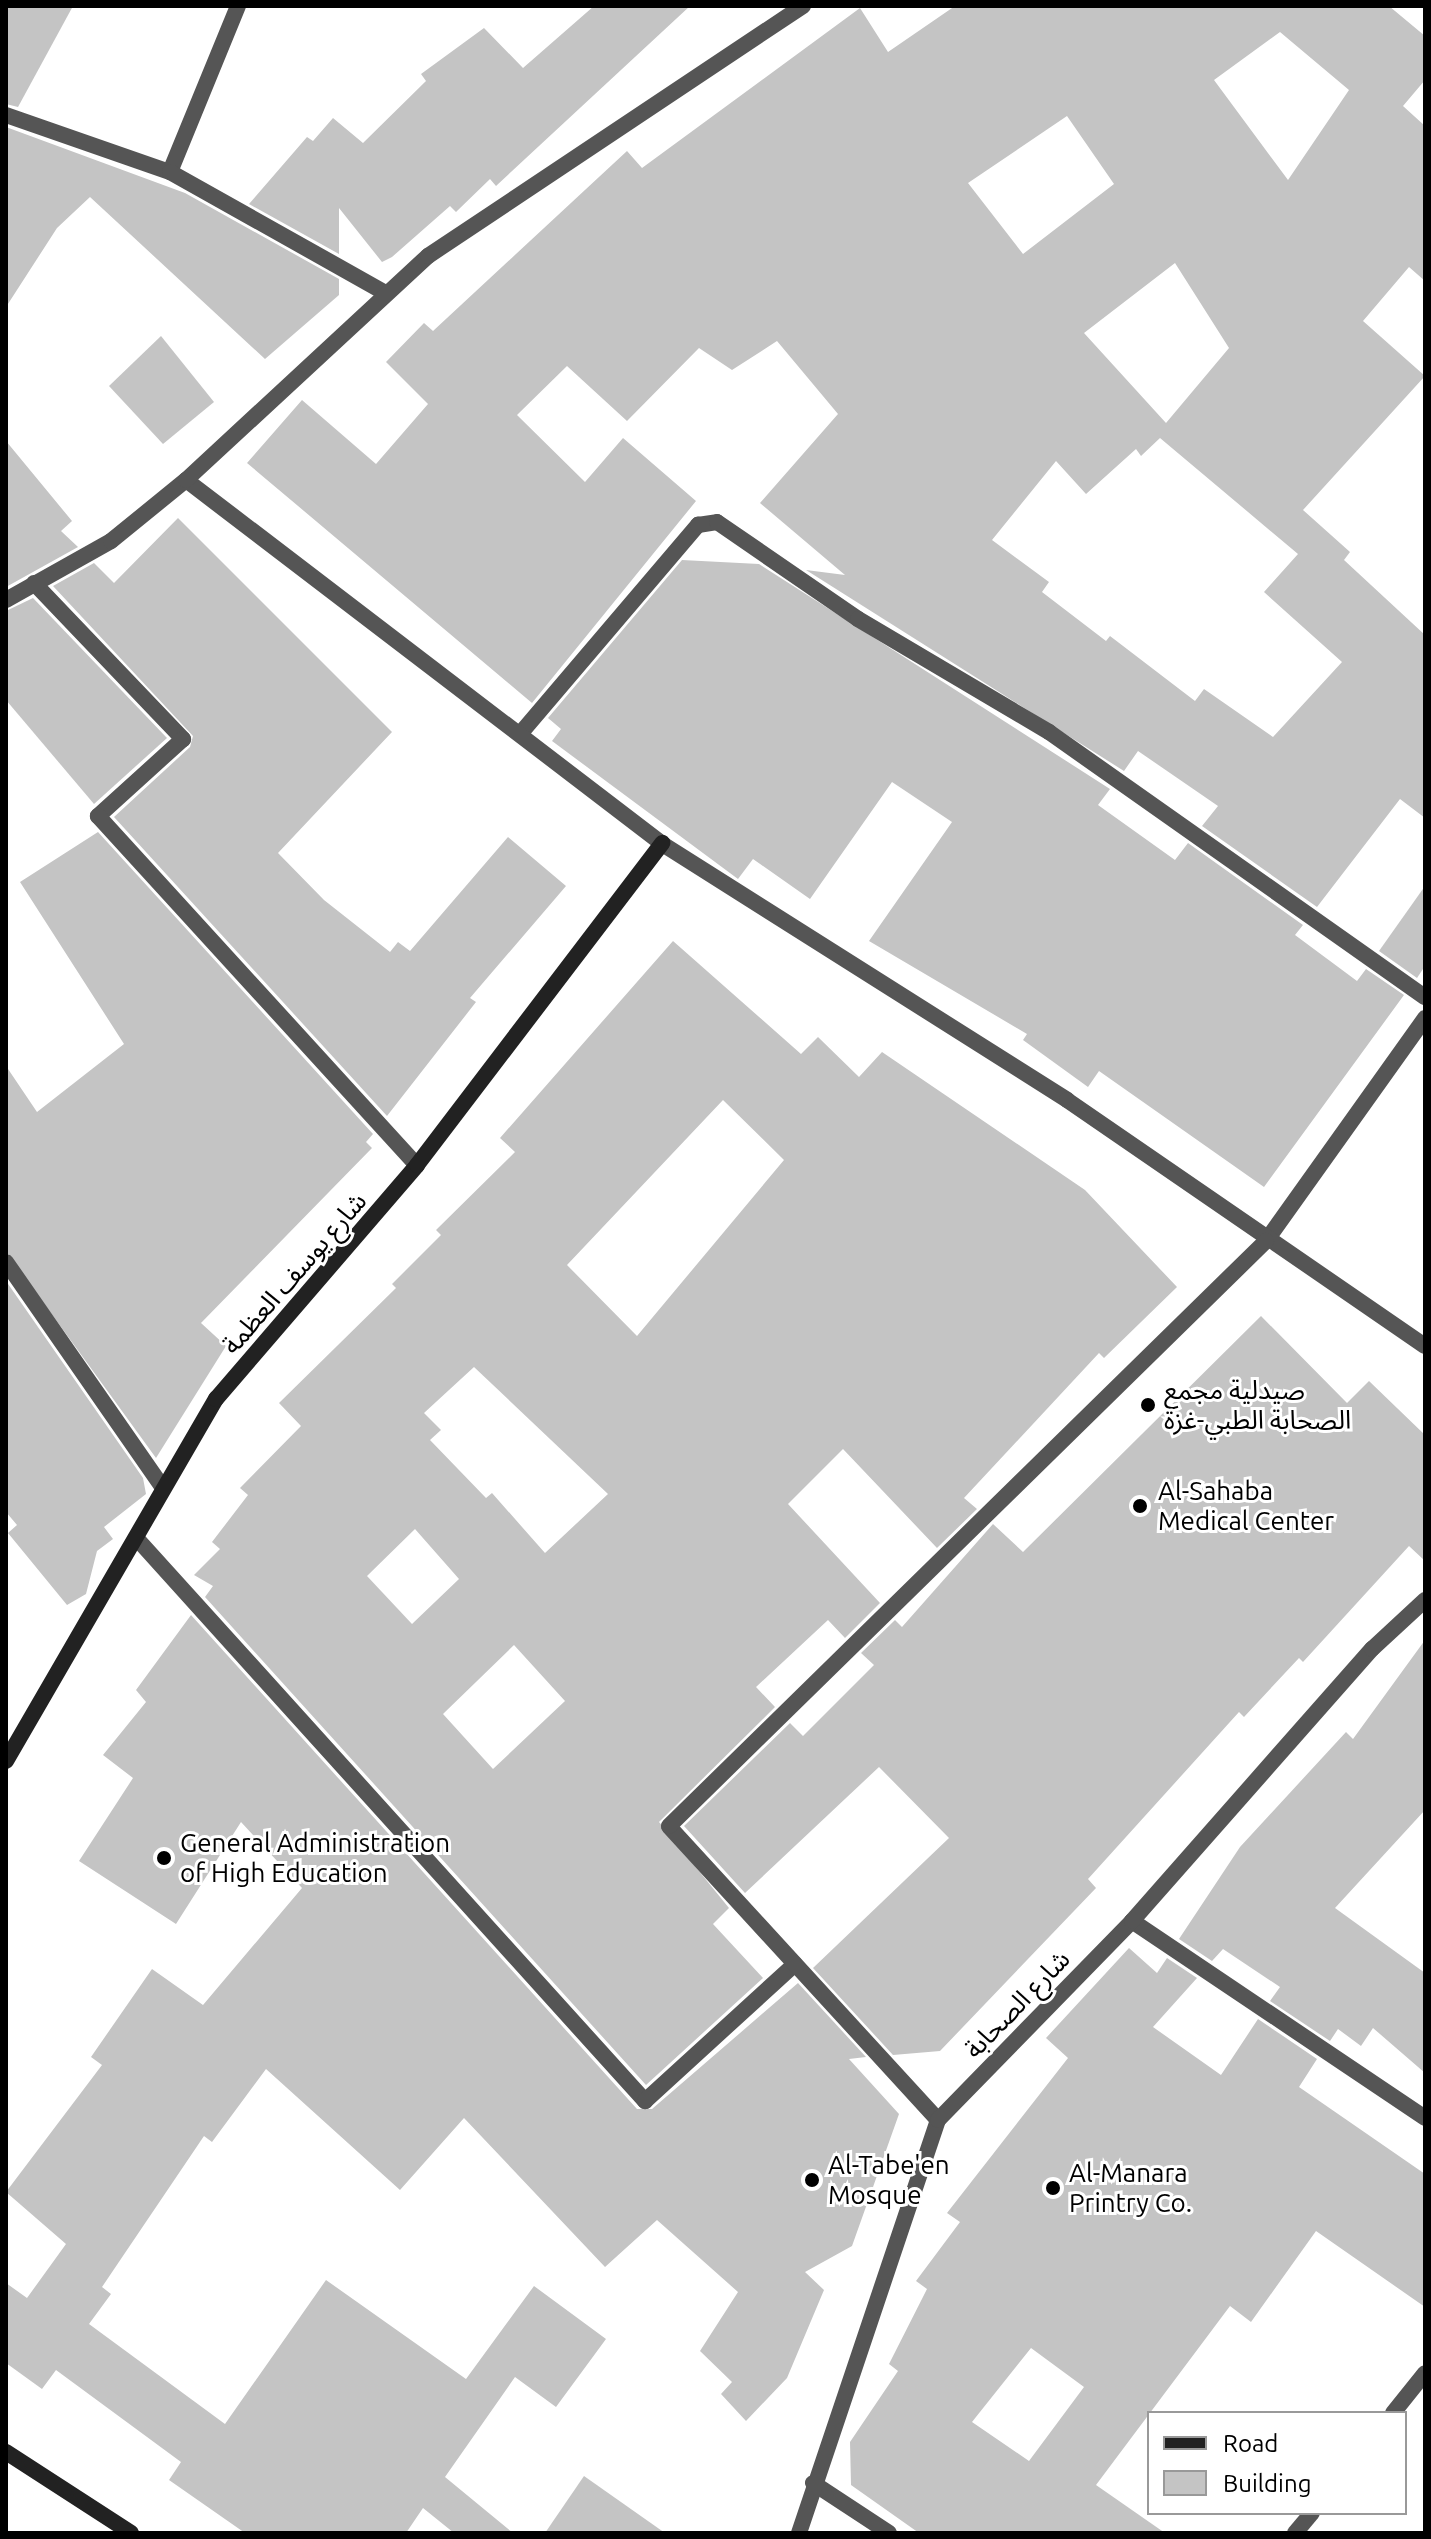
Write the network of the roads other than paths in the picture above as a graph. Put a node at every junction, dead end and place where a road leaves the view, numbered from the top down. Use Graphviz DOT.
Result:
graph roads {
  1 [pos="238,6"];
  2 [pos="795,8"];
  3 [pos="6,115"];
  4 [pos="170,172"];
  5 [pos="384,292"];
  6 [pos="186,480"];
  7 [pos="34,583"];
  8 [pos="6,600"];
  9 [pos="520,734"];
  10 [pos="662,843"];
  11 [pos="1425,997"];
  12 [pos="1425,1018"];
  13 [pos="417,1165"];
  14 [pos="1266,1241"];
  15 [pos="6,1262"];
  16 [pos="1425,1346"];
  17 [pos="161,1485"];
  18 [pos="139,1541"];
  19 [pos="1425,1600"];
  20 [pos="6,1761"];
  21 [pos="1132,1921"];
  22 [pos="795,1964"];
  23 [pos="1425,2118"];
  24 [pos="938,2120"];
  25 [pos="1425,2373"];
  26 [pos="1395,2411"];
  27 [pos="6,2452"];
  28 [pos="813,2483"];
  29 [pos="1310,2515"];
  30 [pos="131,2533"];
  31 [pos="799,2533"];
  32 [pos="889,2533"];
  33 [pos="1295,2533"];
  1 -- 4 [label="street"];
  2 -- 5 [label="street"];
  3 -- 4 [label="street"];
  4 -- 5 [label="street"];
  5 -- 6 [label="street"];
  6 -- 7 [label="street"];
  6 -- 9 [label="street"];
  7 -- 8 [label="street"];
  7 -- 13 [label="street"];
  9 -- 10 [label="street"];
  9 -- 11 [label="street"];
  10 -- 13 [label="street, شارع يوسف العظمة"];
  10 -- 14 [label="street"];
  12 -- 14 [label="street"];
  13 -- 17 [label="street, شارع يوسف العظمة"];
  14 -- 16 [label="street"];
  14 -- 22 [label="street"];
  15 -- 17 [label="street"];
  17 -- 18 [label="street, شارع يوسف العظمة"];
  18 -- 20 [label="street, شارع يوسف العظمة"];
  18 -- 22 [label="street"];
  19 -- 21 [label="street, شارع الصحابة"];
  21 -- 23 [label="street"];
  21 -- 24 [label="street, شارع الصحابة"];
  22 -- 24 [label="street"];
  24 -- 28 [label="street, شارع الصحابة"];
  25 -- 26 [label="street"];
  27 -- 30 [label="street"];
  28 -- 31 [label="street, شارع الصحابة"];
  28 -- 32 [label="street"];
  29 -- 33 [label="street"];
}
